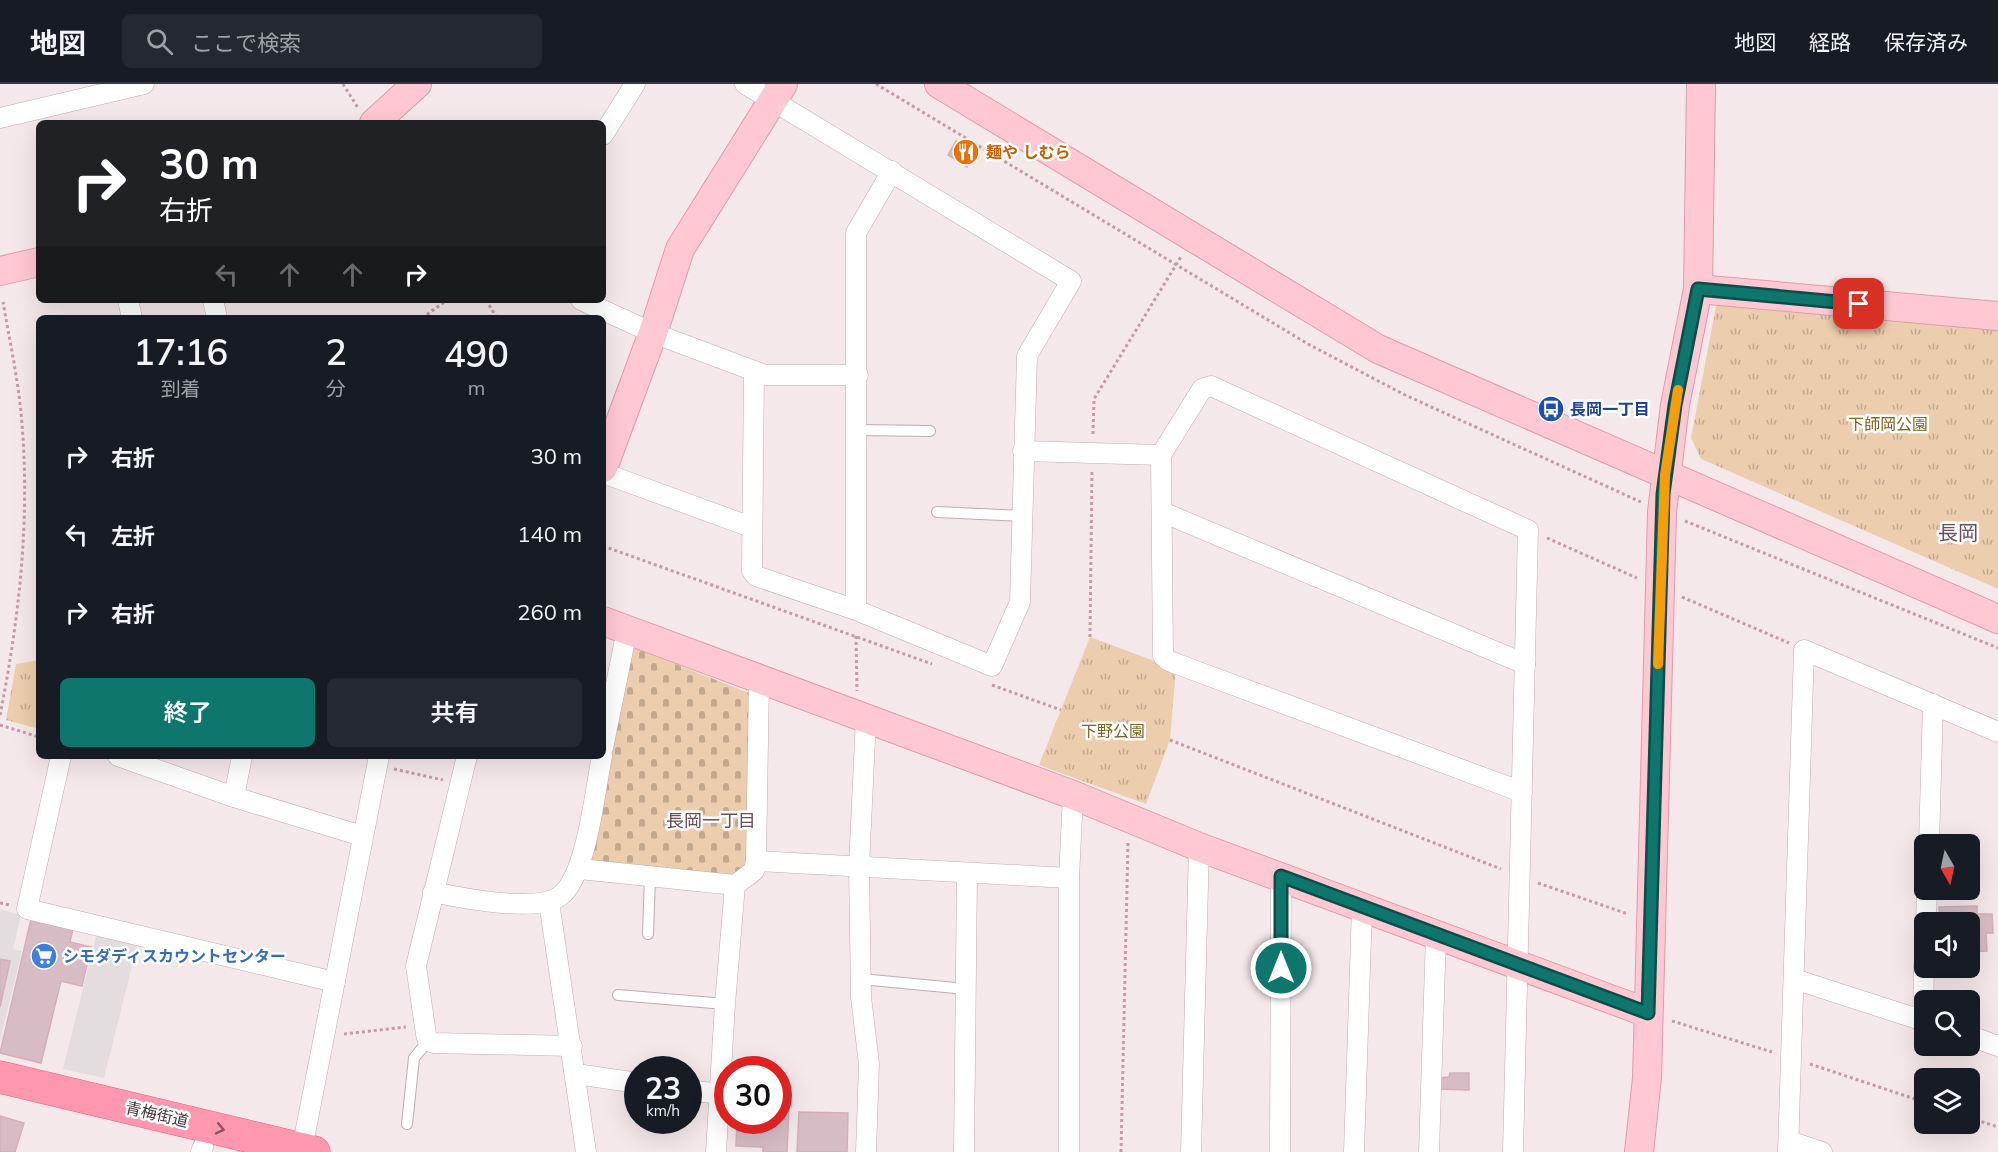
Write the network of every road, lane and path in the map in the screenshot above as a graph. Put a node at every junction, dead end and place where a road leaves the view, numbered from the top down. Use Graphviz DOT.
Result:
graph roads {
  1 [pos="144,84"];
  2 [pos="343,84"];
  3 [pos="417,84"];
  4 [pos="635,84"];
  5 [pos="745,84"];
  6 [pos="939,84"];
  7 [pos="1701,84"];
  8 [pos="98,90"];
  9 [pos="778,92"];
  10 [pos="971,92"];
  11 [pos="0,118"];
  12 [pos="368,118"];
  13 [pos="606,130"];
  14 [pos="892,171"];
  15 [pos="1191,238"];
  16 [pos="36,263"];
  17 [pos="0,271"];
  18 [pos="1698,289"];
  19 [pos="3,302"];
  20 [pos="443,303"];
  21 [pos="588,303"];
  22 [pos="426,315"];
  23 [pos="1998,316"];
  24 [pos="653,333"];
  25 [pos="754,371"];
  26 [pos="858,375"];
  27 [pos="857,430"];
  28 [pos="930,431"];
  29 [pos="1023,450"];
  30 [pos="1092,453"];
  31 [pos="1161,455"];
  32 [pos="606,460"];
  33 [pos="606,474"];
  34 [pos="1665,475"];
  35 [pos="937,512"];
  36 [pos="1162,513"];
  37 [pos="1022,516"];
  38 [pos="752,527"];
  39 [pos="1528,530"];
  40 [pos="606,547"];
  41 [pos="1660,588"];
  42 [pos="856,610"];
  43 [pos="1998,618"];
  44 [pos="615,625"];
  45 [pos="856,636"];
  46 [pos="1090,637"];
  47 [pos="1804,650"];
  48 [pos="1525,664"];
  49 [pos="942,667"];
  50 [pos="759,680"];
  51 [pos="985,683"];
  52 [pos="1933,704"];
  53 [pos="1061,710"];
  54 [pos="606,715"];
  55 [pos="0,716"];
  56 [pos="861,716"];
  57 [pos="0,725"];
  58 [pos="1998,732"];
  59 [pos="36,736"];
  60 [pos="1170,740"];
  61 [pos="60,759"];
  62 [pos="126,759"];
  63 [pos="241,759"];
  64 [pos="466,759"];
  65 [pos="601,759"];
  66 [pos="378,760"];
  67 [pos="450,782"];
  68 [pos="1522,792"];
  69 [pos="1073,795"];
  70 [pos="234,797"];
  71 [pos="1128,818"];
  72 [pos="1929,834"];
  73 [pos="362,836"];
  74 [pos="1199,847"];
  75 [pos="756,861"];
  76 [pos="859,867"];
  77 [pos="580,869"];
  78 [pos="967,873"];
  79 [pos="1281,876"];
  80 [pos="650,877"];
  81 [pos="1521,877"];
  82 [pos="1069,878"];
  83 [pos="735,885"];
  84 [pos="433,892"];
  85 [pos="549,902"];
  86 [pos="1362,907"];
  87 [pos="1651,922"];
  88 [pos="648,934"];
  89 [pos="1436,934"];
  90 [pos="1519,966"];
  91 [pos="861,979"];
  92 [pos="1794,979"];
  93 [pos="335,982"];
  94 [pos="966,989"];
  95 [pos="618,995"];
  96 [pos="724,1004"];
  97 [pos="1648,1013"];
  98 [pos="1914,1018"];
  99 [pos="409,1027"];
  100 [pos="333,1035"];
  101 [pos="1980,1040"];
  102 [pos="428,1041"];
  103 [pos="572,1046"];
  104 [pos="1998,1046"];
  105 [pos="722,1056"];
  106 [pos="576,1074"];
  107 [pos="0,1077"];
  108 [pos="624,1081"];
  109 [pos="0,1096"];
  110 [pos="1980,1121"];
  111 [pos="407,1124"];
  112 [pos="1998,1127"];
  113 [pos="717,1134"];
  114 [pos="1789,1147"];
  115 [pos="209,1150"];
  116 [pos="308,1150"];
  117 [pos="586,1152"];
  118 [pos="716,1152"];
  119 [pos="866,1152"];
  120 [pos="964,1152"];
  121 [pos="1069,1152"];
  122 [pos="1121,1152"];
  123 [pos="1191,1152"];
  124 [pos="1280,1152"];
  125 [pos="1354,1152"];
  126 [pos="1429,1152"];
  127 [pos="1513,1152"];
  128 [pos="1640,1152"];
  129 [pos="1822,1152"];
  1 -- 8 [label="street"];
  2 -- 12 [label="path"];
  3 -- 12 [label="street"];
  4 -- 13 [label="street"];
  5 -- 9 [label="street"];
  6 -- 10 [label="street"];
  7 -- 18 [label="street"];
  8 -- 11 [label="street"];
  9 -- 14 [label="street"];
  9 -- 24 [label="street"];
  10 -- 15 [label="street"];
  14 -- 26 [label="street"];
  14 -- 29 [label="street"];
  15 -- 30 [label="path"];
  15 -- 34 [label="street"];
  16 -- 17 [label="street"];
  18 -- 23 [label="street"];
  18 -- 34 [label="street"];
  19 -- 55 [label="path"];
  20 -- 22 [label="path"];
  21 -- 24 [label="street"];
  24 -- 25 [label="street"];
  24 -- 32 [label="street"];
  25 -- 26 [label="street"];
  25 -- 38 [label="street"];
  26 -- 27 [label="street"];
  27 -- 28 [label="lane"];
  27 -- 42 [label="street"];
  29 -- 30 [label="street"];
  29 -- 37 [label="street"];
  30 -- 31 [label="street"];
  30 -- 46 [label="path"];
  31 -- 36 [label="street"];
  31 -- 39 [label="street"];
  33 -- 38 [label="street"];
  34 -- 41 [label="street"];
  34 -- 43 [label="street"];
  35 -- 37 [label="lane"];
  36 -- 48 [label="street"];
  36 -- 68 [label="street"];
  37 -- 42 [label="street"];
  38 -- 42 [label="street"];
  39 -- 41 [label="path"];
  39 -- 48 [label="street"];
  40 -- 45 [label="path"];
  41 -- 47 [label="path"];
  41 -- 87 [label="street"];
  44 -- 50 [label="street"];
  44 -- 54 [label="street"];
  45 -- 49 [label="path"];
  45 -- 56 [label="path"];
  47 -- 52 [label="street"];
  47 -- 92 [label="street"];
  48 -- 68 [label="street"];
  50 -- 56 [label="street"];
  50 -- 75 [label="street"];
  51 -- 53 [label="path"];
  52 -- 58 [label="street"];
  52 -- 72 [label="street"];
  56 -- 69 [label="street"];
  56 -- 76 [label="street"];
  57 -- 59 [label="path"];
  60 -- 81 [label="path"];
  61 -- 93 [label="street"];
  62 -- 70 [label="street"];
  63 -- 70 [label="street"];
  64 -- 84 [label="street"];
  65 -- 77 [label="street"];
  66 -- 67 [label="path"];
  66 -- 73 [label="street"];
  68 -- 81 [label="street"];
  69 -- 71 [label="street"];
  69 -- 82 [label="street"];
  70 -- 73 [label="street"];
  71 -- 74 [label="street"];
  71 -- 122 [label="path"];
  73 -- 93 [label="street"];
  74 -- 79 [label="street"];
  74 -- 123 [label="street"];
  75 -- 76 [label="street"];
  75 -- 83 [label="street"];
  76 -- 78 [label="street"];
  76 -- 91 [label="street"];
  77 -- 80 [label="street"];
  77 -- 85 [label="street"];
  78 -- 82 [label="street"];
  78 -- 94 [label="street"];
  79 -- 86 [label="street"];
  79 -- 124 [label="street"];
  80 -- 83 [label="street"];
  80 -- 88 [label="lane"];
  81 -- 87 [label="path"];
  81 -- 90 [label="street"];
  82 -- 121 [label="street"];
  83 -- 96 [label="street"];
  84 -- 85 [label="street"];
  84 -- 102 [label="street"];
  85 -- 103 [label="street"];
  86 -- 89 [label="street"];
  86 -- 125 [label="street"];
  87 -- 97 [label="street"];
  89 -- 90 [label="street"];
  89 -- 126 [label="street"];
  90 -- 97 [label="street"];
  90 -- 127 [label="street"];
  91 -- 94 [label="lane"];
  91 -- 119 [label="street"];
  92 -- 98 [label="street"];
  92 -- 114 [label="street"];
  93 -- 116 [label="street"];
  94 -- 120 [label="street"];
  95 -- 96 [label="lane"];
  96 -- 105 [label="street"];
  97 -- 128 [label="street"];
  99 -- 100 [label="path"];
  101 -- 104 [label="street"];
  102 -- 103 [label="street"];
  102 -- 111 [label="lane"];
  103 -- 106 [label="street"];
  106 -- 108 [label="street"];
  106 -- 117 [label="street"];
  107 -- 116 [label="main road, 青梅街道, one-way"];
  109 -- 115 [label="main road, 青梅街道"];
  110 -- 112 [label="path"];
  113 -- 118 [label="street"];
  114 -- 129 [label="street"];
}
